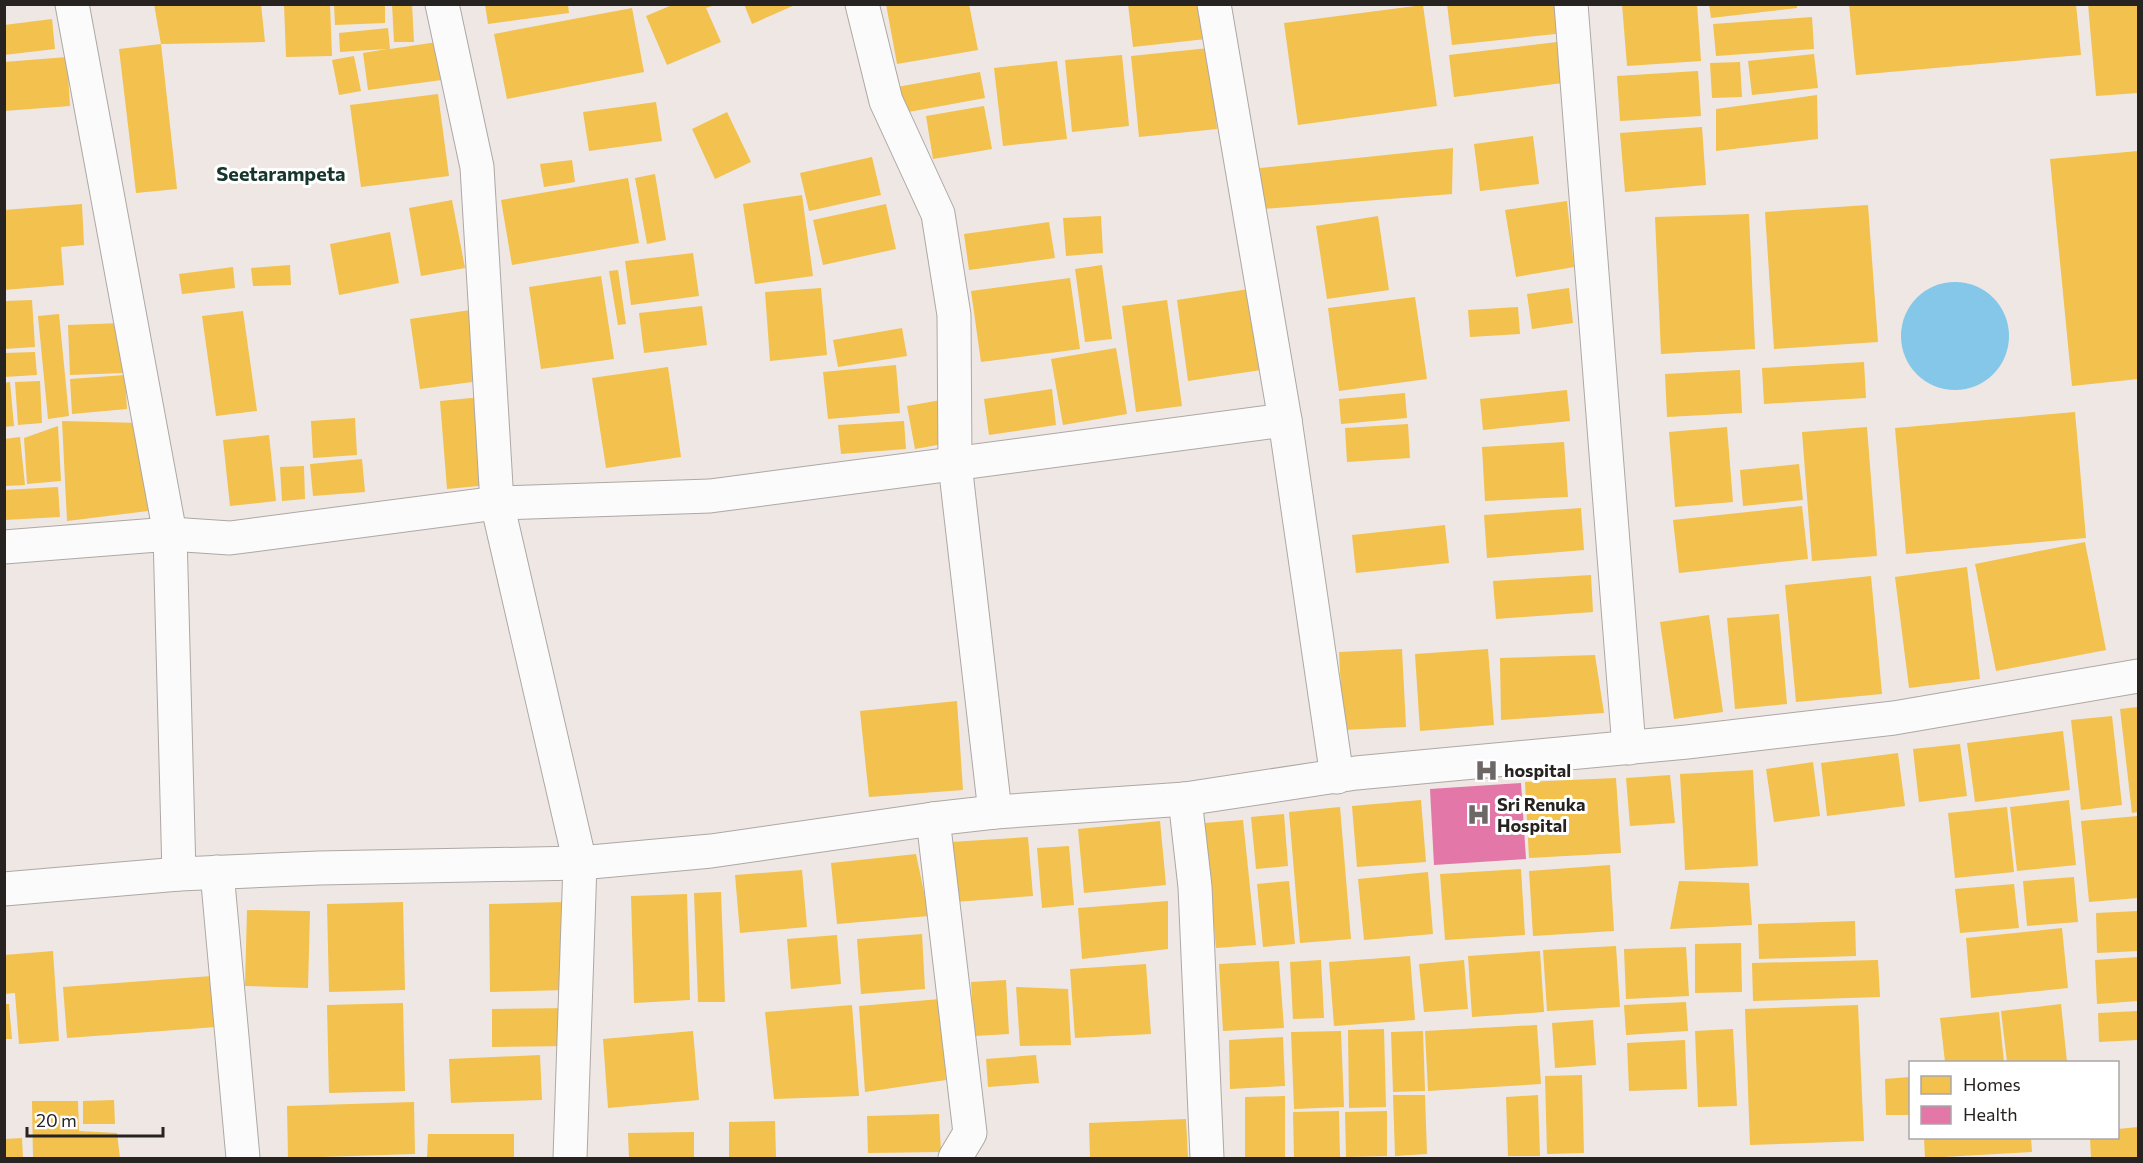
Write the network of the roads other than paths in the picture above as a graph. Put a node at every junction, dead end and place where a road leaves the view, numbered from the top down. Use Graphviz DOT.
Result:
graph roads {
  1 [pos="72,4"];
  2 [pos="442,4"];
  3 [pos="862,4"];
  4 [pos="1570,4"];
  5 [pos="1218,5"];
  6 [pos="1285,420"];
  7 [pos="955,464"];
  8 [pos="497,503"];
  9 [pos="170,534"];
  10 [pos="4,547"];
  11 [pos="2139,676"];
  12 [pos="1629,748"];
  13 [pos="1336,777"];
  14 [pos="1185,799"];
  15 [pos="995,812"];
  16 [pos="933,819"];
  17 [pos="580,863"];
  18 [pos="217,872"];
  19 [pos="179,874"];
  20 [pos="4,889"];
  21 [pos="243,1158"];
  22 [pos="570,1158"];
  23 [pos="955,1158"];
  24 [pos="1207,1158"];
  1 -- 9 [label="street"];
  2 -- 8 [label="street"];
  3 -- 7 [label="street"];
  4 -- 12 [label="street"];
  5 -- 6 [label="street"];
  6 -- 7 [label="street"];
  6 -- 13 [label="street"];
  7 -- 8 [label="street"];
  7 -- 15 [label="street"];
  8 -- 9 [label="street"];
  8 -- 17 [label="street"];
  9 -- 10 [label="street"];
  9 -- 19 [label="street"];
  11 -- 12 [label="street"];
  12 -- 13 [label="street"];
  13 -- 14 [label="street"];
  14 -- 15 [label="street"];
  14 -- 24 [label="street"];
  15 -- 16 [label="street"];
  16 -- 17 [label="street"];
  16 -- 23 [label="street"];
  17 -- 18 [label="street"];
  17 -- 22 [label="street"];
  18 -- 19 [label="street"];
  18 -- 21 [label="street"];
  19 -- 20 [label="street"];
}
